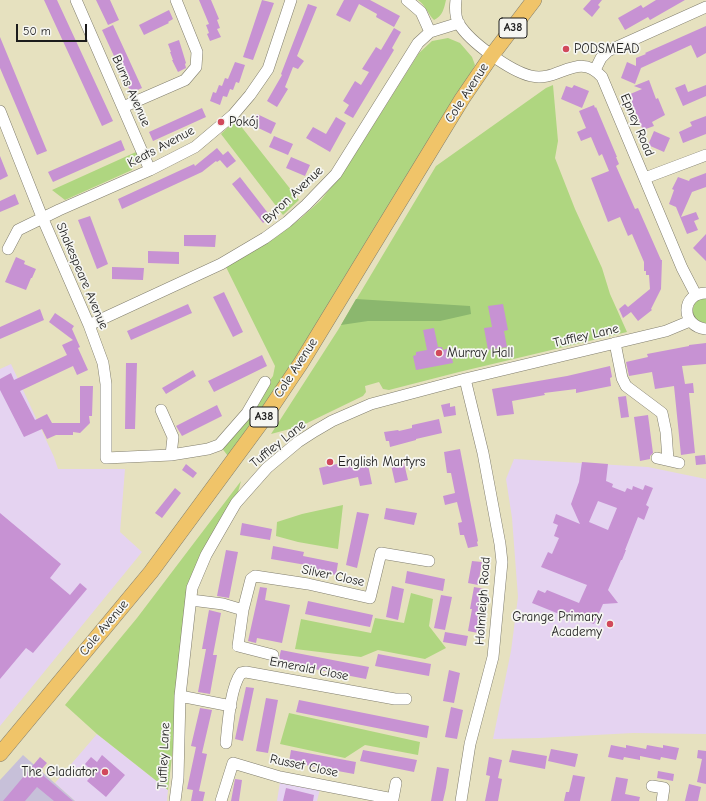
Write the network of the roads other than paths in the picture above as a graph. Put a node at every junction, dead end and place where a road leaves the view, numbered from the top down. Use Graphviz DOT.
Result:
graph roads {
  1 [pos="76,0"];
  2 [pos="176,0"];
  3 [pos="292,0"];
  4 [pos="407,0"];
  5 [pos="456,0"];
  6 [pos="534,0"];
  7 [pos="706,7"];
  8 [pos="459,23"];
  9 [pos="430,32"];
  10 [pos="492,55"];
  11 [pos="595,70"];
  12 [pos="123,107"];
  13 [pos="0,111"];
  14 [pos="706,154"];
  15 [pos="150,170"];
  16 [pos="645,178"];
  17 [pos="42,218"];
  18 [pos="8,250"];
  19 [pos="701,294"];
  20 [pos="690,320"];
  21 [pos="89,325"];
  22 [pos="706,329"];
  23 [pos="616,343"];
  24 [pos="465,379"];
  25 [pos="265,382"];
  26 [pos="161,410"];
  27 [pos="171,454"];
  28 [pos="668,461"];
  29 [pos="429,561"];
  30 [pos="191,600"];
  31 [pos="243,610"];
  32 [pos="273,655"];
  33 [pos="180,696"];
  34 [pos="406,699"];
  35 [pos="231,706"];
  36 [pos="226,743"];
  37 [pos="0,754"];
  38 [pos="396,783"];
  39 [pos="652,786"];
  40 [pos="175,801"];
  41 [pos="221,801"];
  42 [pos="461,801"];
  43 [pos="662,801"];
  1 -- 12 [label="street, Burns Avenue"];
  2 -- 12 [label="street"];
  3 -- 15 [label="street, Keats Avenue"];
  4 -- 9 [label="street"];
  5 -- 8 [label="street"];
  6 -- 10 [label="highway, Cole Avenue / A38"];
  7 -- 11 [label="street"];
  8 -- 9 [label="street, Byron Avenue"];
  8 -- 10 [label="street"];
  9 -- 21 [label="street, Byron Avenue"];
  10 -- 11 [label="street"];
  10 -- 37 [label="highway, Cole Avenue / A38"];
  11 -- 16 [label="street, Epney Road"];
  12 -- 15 [label="street, Burns Avenue"];
  13 -- 17 [label="street, Shakespeare Avenue"];
  14 -- 16 [label="street"];
  15 -- 17 [label="street, Keats Avenue"];
  16 -- 19 [label="street, Epney Road"];
  17 -- 18 [label="street, Keats Avenue"];
  17 -- 21 [label="street, Shakespeare Avenue"];
  19 -- 20 [label="street"];
  20 -- 22 [label="street"];
  20 -- 23 [label="street, Tuffley Lane"];
  21 -- 27 [label="street, Shakespeare Avenue"];
  23 -- 24 [label="street, Tuffley Lane"];
  23 -- 28 [label="street"];
  24 -- 30 [label="street, Tuffley Lane"];
  24 -- 42 [label="street, Holmleigh Road"];
  25 -- 27 [label="street"];
  26 -- 27 [label="street"];
  29 -- 31 [label="street, Silver Close"];
  30 -- 31 [label="street"];
  30 -- 33 [label="street, Tuffley Lane"];
  31 -- 32 [label="street, Silver Close"];
  33 -- 35 [label="street"];
  33 -- 40 [label="street, Tuffley Lane"];
  34 -- 35 [label="street, Emerald Close"];
  35 -- 36 [label="street, Emerald Close"];
  38 -- 41 [label="street, Russet Close"];
  39 -- 43 [label="street"];
}
